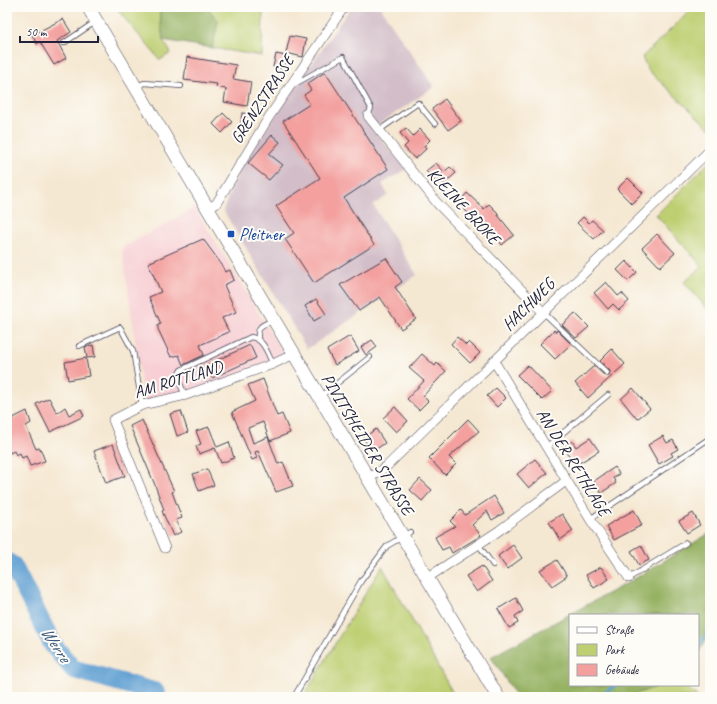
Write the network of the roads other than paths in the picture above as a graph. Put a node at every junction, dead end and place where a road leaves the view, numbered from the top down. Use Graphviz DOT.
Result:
graph roads {
  1 [pos="88,7"];
  2 [pos="344,7"];
  3 [pos="97,21"];
  4 [pos="64,43"];
  5 [pos="136,86"];
  6 [pos="181,86"];
  7 [pos="288,88"];
  8 [pos="368,116"];
  9 [pos="434,124"];
  10 [pos="378,131"];
  11 [pos="710,150"];
  12 [pos="208,208"];
  13 [pos="543,312"];
  14 [pos="273,320"];
  15 [pos="258,338"];
  16 [pos="79,346"];
  17 [pos="296,353"];
  18 [pos="370,358"];
  19 [pos="494,361"];
  20 [pos="273,364"];
  21 [pos="607,373"];
  22 [pos="186,395"];
  23 [pos="608,395"];
  24 [pos="319,396"];
  25 [pos="142,405"];
  26 [pos="710,438"];
  27 [pos="546,447"];
  28 [pos="368,479"];
  29 [pos="566,480"];
  30 [pos="590,519"];
  31 [pos="406,534"];
  32 [pos="686,543"];
  33 [pos="478,544"];
  34 [pos="166,548"];
  35 [pos="493,565"];
  36 [pos="427,578"];
  37 [pos="629,578"];
  38 [pos="294,697"];
  39 [pos="498,697"];
  1 -- 3 [label="main road, PIVITSHEIDER STRASSE"];
  2 -- 7 [label="street, GRENZSTRASSE"];
  3 -- 4 [label="lane"];
  3 -- 5 [label="main road, PIVITSHEIDER STRASSE"];
  5 -- 6 [label="lane"];
  5 -- 12 [label="main road, PIVITSHEIDER STRASSE"];
  7 -- 8 [label="lane"];
  7 -- 12 [label="street, GRENZSTRASSE"];
  8 -- 10 [label="street, KLEINE BROKE"];
  9 -- 10 [label="lane"];
  10 -- 13 [label="street, KLEINE BROKE"];
  11 -- 13 [label="street, HACHWEG"];
  12 -- 14 [label="main road, PIVITSHEIDER STRASSE"];
  13 -- 19 [label="street, HACHWEG"];
  13 -- 21 [label="lane"];
  14 -- 15 [label="lane"];
  14 -- 17 [label="main road, PIVITSHEIDER STRASSE"];
  15 -- 20 [label="lane"];
  15 -- 22 [label="lane"];
  16 -- 25 [label="lane"];
  17 -- 20 [label="street, AM ROTTLAND"];
  17 -- 24 [label="main road, PIVITSHEIDER STRASSE"];
  18 -- 24 [label="lane"];
  19 -- 27 [label="street, AN DER RETHLAGE"];
  19 -- 28 [label="street, HACHWEG"];
  20 -- 22 [label="street, AM ROTTLAND"];
  22 -- 25 [label="street, AM ROTTLAND"];
  23 -- 27 [label="lane"];
  24 -- 28 [label="main road, PIVITSHEIDER STRASSE"];
  25 -- 34 [label="street, AM ROTTLAND"];
  26 -- 30 [label="lane"];
  27 -- 29 [label="street, AN DER RETHLAGE"];
  28 -- 31 [label="main road, PIVITSHEIDER STRASSE"];
  29 -- 30 [label="street, AN DER RETHLAGE"];
  29 -- 33 [label="street"];
  30 -- 37 [label="street, AN DER RETHLAGE"];
  31 -- 36 [label="main road, PIVITSHEIDER STRASSE"];
  31 -- 38 [label="lane"];
  32 -- 37 [label="lane"];
  33 -- 35 [label="lane"];
  33 -- 36 [label="street"];
  36 -- 39 [label="main road, PIVITSHEIDER STRASSE"];
}
